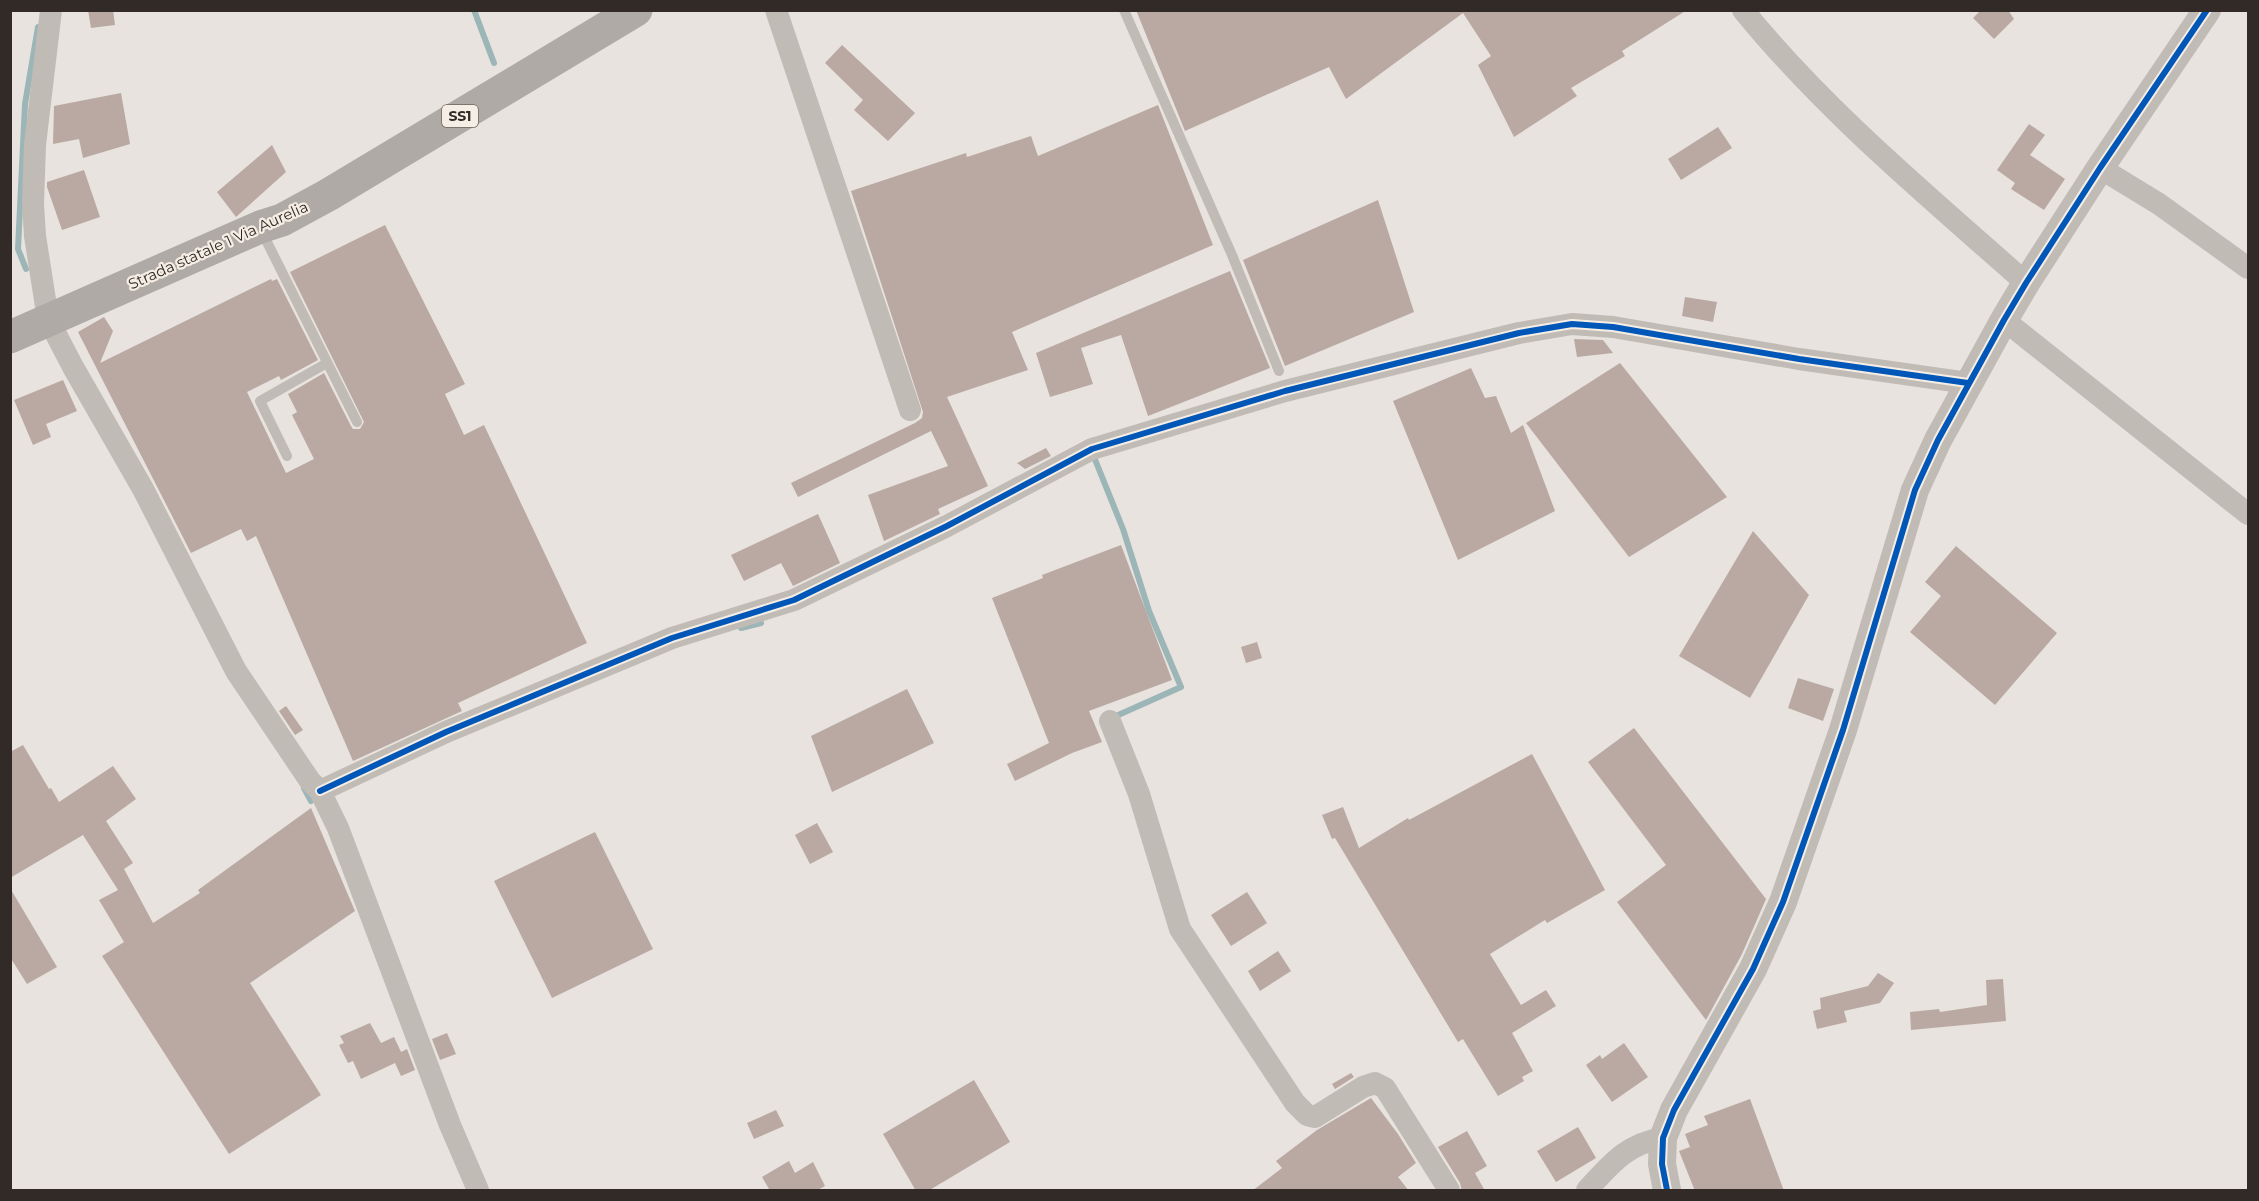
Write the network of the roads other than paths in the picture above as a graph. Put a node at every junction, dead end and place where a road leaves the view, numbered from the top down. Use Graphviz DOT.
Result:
graph roads {
  1 [pos="51,10"];
  2 [pos="636,10"];
  3 [pos="776,10"];
  4 [pos="1124,10"];
  5 [pos="1743,10"];
  6 [pos="2207,10"];
  7 [pos="2100,168"];
  8 [pos="260,227"];
  9 [pos="2248,268"];
  10 [pos="2026,283"];
  11 [pos="48,319"];
  12 [pos="2004,320"];
  13 [pos="10,337"];
  14 [pos="327,363"];
  15 [pos="1279,371"];
  16 [pos="1968,383"];
  17 [pos="910,410"];
  18 [pos="357,422"];
  19 [pos="287,456"];
  20 [pos="2248,514"];
  21 [pos="1110,721"];
  22 [pos="320,791"];
  23 [pos="1663,1138"];
  24 [pos="478,1191"];
  25 [pos="1449,1191"];
  26 [pos="1587,1191"];
  27 [pos="1667,1191"];
  1 -- 11 [label="street"];
  2 -- 8 [label="main road, Strada statale 1 Via Aurelia / SS1"];
  3 -- 17 [label="street"];
  4 -- 15 [label="lane"];
  5 -- 10 [label="street"];
  6 -- 7 [label="street"];
  7 -- 9 [label="street"];
  7 -- 10 [label="street"];
  8 -- 11 [label="main road, Strada statale 1 Via Aurelia / SS1"];
  8 -- 14 [label="lane"];
  10 -- 12 [label="street"];
  11 -- 13 [label="main road, Strada statale 1 Via Aurelia / SS1"];
  11 -- 22 [label="street"];
  12 -- 16 [label="street"];
  12 -- 20 [label="street"];
  14 -- 18 [label="lane"];
  14 -- 19 [label="lane"];
  16 -- 22 [label="street"];
  16 -- 23 [label="street"];
  21 -- 25 [label="street"];
  22 -- 24 [label="street"];
  23 -- 26 [label="street"];
  23 -- 27 [label="street"];
}
